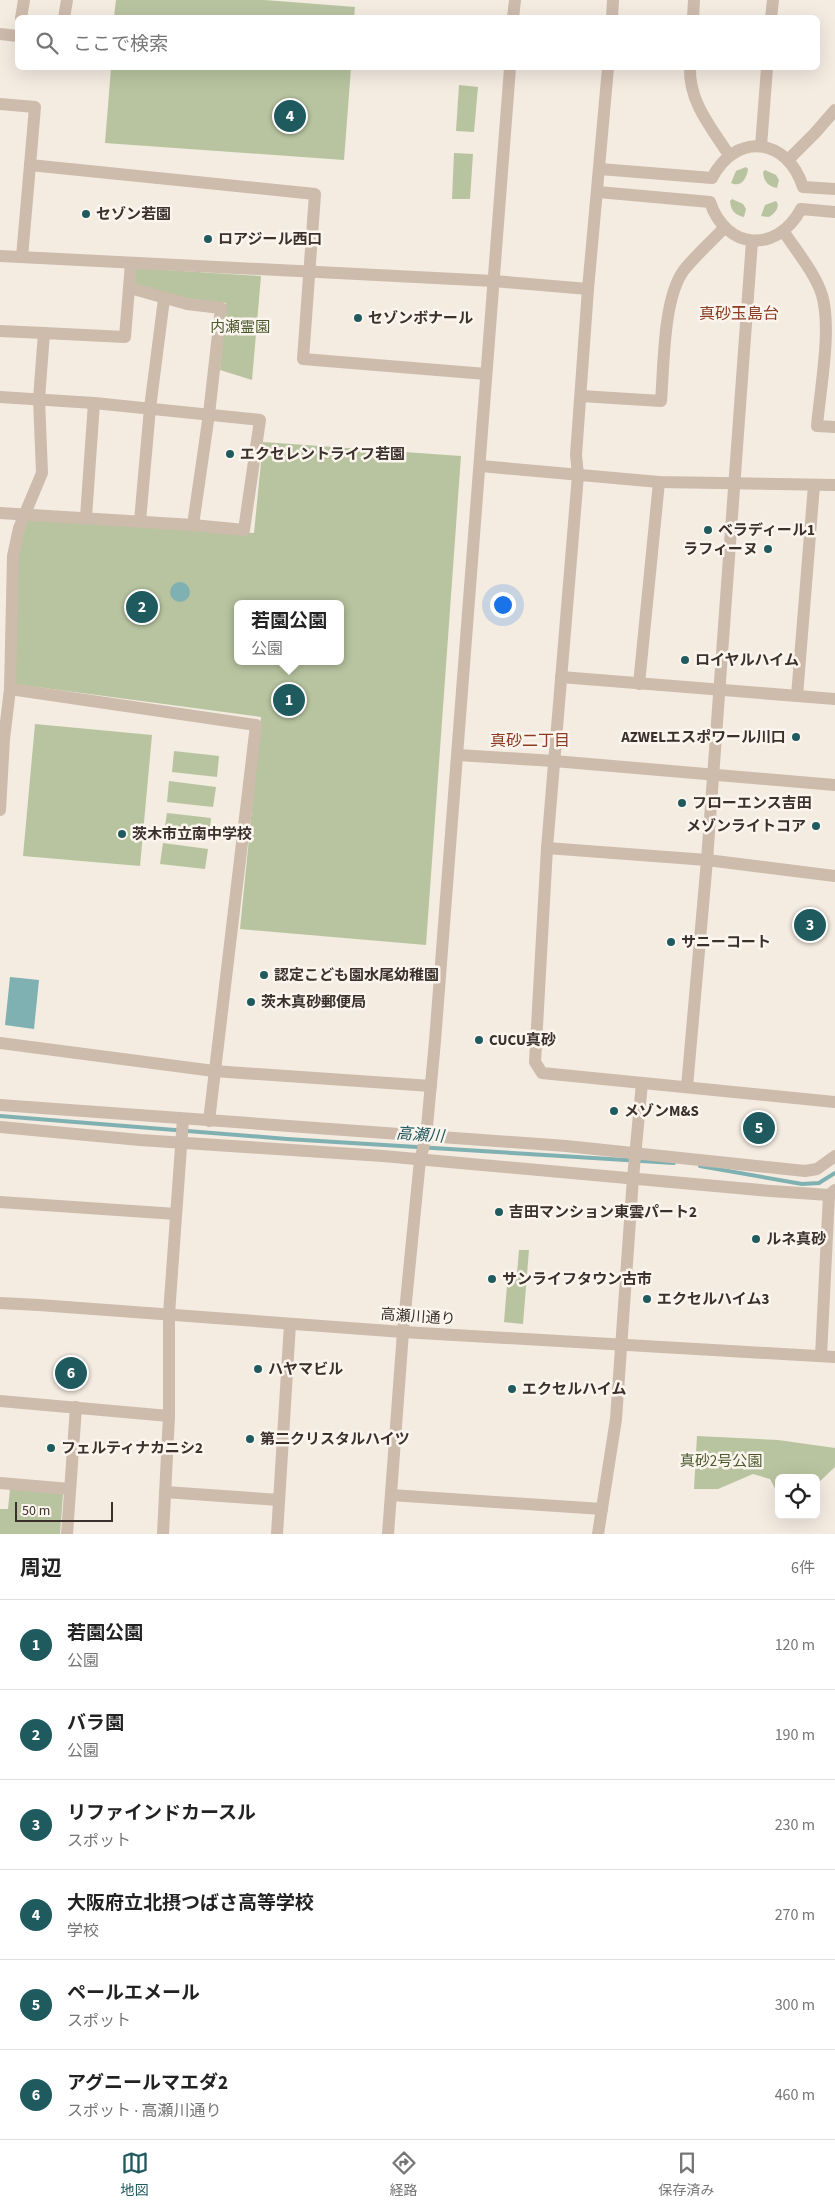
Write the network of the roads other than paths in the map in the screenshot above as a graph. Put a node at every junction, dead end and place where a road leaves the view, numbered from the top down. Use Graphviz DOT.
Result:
graph roads {
  1 [pos="24,0"];
  2 [pos="67,0"];
  3 [pos="514,0"];
  4 [pos="613,0"];
  5 [pos="694,0"];
  6 [pos="773,0"];
  7 [pos="22,15"];
  8 [pos="64,15"];
  9 [pos="513,15"];
  10 [pos="612,15"];
  11 [pos="693,15"];
  12 [pos="771,15"];
  13 [pos="0,34"];
  14 [pos="15,36"];
  15 [pos="510,70"];
  16 [pos="608,70"];
  17 [pos="690,70"];
  18 [pos="767,70"];
  19 [pos="0,104"];
  20 [pos="835,110"];
  21 [pos="760,146"];
  22 [pos="729,155"];
  23 [pos="789,159"];
  24 [pos="30,165"];
  25 [pos="600,169"];
  26 [pos="835,189"];
  27 [pos="598,192"];
  28 [pos="835,212"];
  29 [pos="724,228"];
  30 [pos="784,232"];
  31 [pos="752,241"];
  32 [pos="0,256"];
  33 [pos="22,257"];
  34 [pos="131,263"];
  35 [pos="311,271"];
  36 [pos="494,281"];
  37 [pos="130,288"];
  38 [pos="588,289"];
  39 [pos="164,299"];
  40 [pos="0,331"];
  41 [pos="44,333"];
  42 [pos="486,374"];
  43 [pos="581,396"];
  44 [pos="0,397"];
  45 [pos="39,399"];
  46 [pos="94,403"];
  47 [pos="150,408"];
  48 [pos="209,414"];
  49 [pos="835,427"];
  50 [pos="481,466"];
  51 [pos="578,475"];
  52 [pos="659,482"];
  53 [pos="734,484"];
  54 [pos="814,485"];
  55 [pos="835,485"];
  56 [pos="0,513"];
  57 [pos="24,515"];
  58 [pos="86,517"];
  59 [pos="140,521"];
  60 [pos="193,525"];
  61 [pos="561,677"];
  62 [pos="6,683"];
  63 [pos="639,684"];
  64 [pos="719,690"];
  65 [pos="797,696"];
  66 [pos="835,699"];
  67 [pos="2,739"];
  68 [pos="458,755"];
  69 [pos="554,761"];
  70 [pos="712,775"];
  71 [pos="835,785"];
  72 [pos="0,810"];
  73 [pos="547,848"];
  74 [pos="707,860"];
  75 [pos="835,876"];
  76 [pos="0,1043"];
  77 [pos="214,1071"];
  78 [pos="642,1082"];
  79 [pos="431,1086"];
  80 [pos="687,1087"];
  81 [pos="835,1102"];
  82 [pos="0,1105"];
  83 [pos="183,1119"];
  84 [pos="209,1121"];
  85 [pos="0,1127"];
  86 [pos="426,1137"];
  87 [pos="181,1143"];
  88 [pos="635,1155"];
  89 [pos="420,1160"];
  90 [pos="834,1161"];
  91 [pos="633,1176"];
  92 [pos="832,1193"];
  93 [pos="0,1202"];
  94 [pos="176,1214"];
  95 [pos="0,1303"];
  96 [pos="169,1314"];
  97 [pos="290,1324"];
  98 [pos="403,1332"];
  99 [pos="620,1345"];
  100 [pos="821,1356"];
  101 [pos="835,1357"];
  102 [pos="0,1401"];
  103 [pos="76,1407"];
  104 [pos="169,1416"];
  105 [pos="0,1483"];
  106 [pos="70,1488"];
  107 [pos="165,1492"];
  108 [pos="391,1495"];
  109 [pos="279,1500"];
  110 [pos="602,1509"];
  111 [pos="68,1534"];
  112 [pos="163,1534"];
  113 [pos="277,1534"];
  114 [pos="388,1534"];
  115 [pos="598,1534"];
  1 -- 7 [label="street"];
  2 -- 8 [label="street"];
  3 -- 9 [label="street"];
  4 -- 10 [label="street"];
  5 -- 11 [label="street"];
  6 -- 12 [label="street"];
  13 -- 14 [label="street"];
  15 -- 36 [label="street"];
  16 -- 25 [label="street"];
  17 -- 22 [label="street"];
  18 -- 21 [label="street"];
  19 -- 24 [label="street"];
  20 -- 23 [label="street"];
  21 -- 22 [label="street"];
  21 -- 23 [label="street"];
  22 -- 25 [label="street"];
  23 -- 26 [label="street"];
  24 -- 33 [label="street"];
  24 -- 35 [label="street"];
  25 -- 27 [label="street"];
  27 -- 29 [label="street"];
  27 -- 38 [label="street"];
  28 -- 30 [label="street"];
  29 -- 31 [label="street"];
  29 -- 43 [label="street"];
  30 -- 31 [label="street"];
  30 -- 49 [label="street"];
  31 -- 53 [label="street"];
  32 -- 33 [label="street"];
  33 -- 34 [label="street"];
  34 -- 35 [label="street"];
  34 -- 37 [label="street"];
  35 -- 36 [label="street"];
  35 -- 42 [label="street"];
  36 -- 38 [label="street"];
  36 -- 42 [label="street"];
  37 -- 39 [label="street"];
  37 -- 41 [label="street"];
  38 -- 43 [label="street"];
  39 -- 47 [label="street"];
  39 -- 48 [label="street"];
  40 -- 41 [label="street"];
  41 -- 45 [label="street"];
  42 -- 50 [label="street"];
  43 -- 51 [label="street"];
  44 -- 45 [label="street"];
  45 -- 46 [label="street"];
  45 -- 57 [label="street"];
  46 -- 47 [label="street"];
  46 -- 58 [label="street"];
  47 -- 48 [label="street"];
  47 -- 59 [label="street"];
  48 -- 60 [label="street"];
  48 -- 60 [label="street"];
  50 -- 51 [label="street"];
  50 -- 68 [label="street"];
  51 -- 52 [label="street"];
  51 -- 61 [label="street"];
  52 -- 53 [label="street"];
  52 -- 63 [label="street"];
  53 -- 54 [label="street"];
  53 -- 64 [label="street"];
  54 -- 55 [label="street"];
  54 -- 65 [label="street"];
  56 -- 57 [label="street"];
  57 -- 58 [label="street"];
  57 -- 62 [label="street"];
  58 -- 59 [label="street"];
  59 -- 60 [label="street"];
  61 -- 63 [label="street"];
  61 -- 69 [label="street"];
  62 -- 67 [label="street"];
  62 -- 77 [label="street"];
  63 -- 64 [label="street"];
  64 -- 65 [label="street"];
  64 -- 70 [label="street"];
  65 -- 66 [label="street"];
  67 -- 72 [label="street"];
  68 -- 69 [label="street"];
  68 -- 79 [label="street"];
  69 -- 70 [label="street"];
  69 -- 73 [label="street"];
  70 -- 71 [label="street"];
  70 -- 74 [label="street"];
  73 -- 74 [label="street"];
  73 -- 78 [label="street"];
  74 -- 75 [label="street"];
  74 -- 80 [label="street"];
  76 -- 77 [label="street"];
  77 -- 79 [label="street"];
  77 -- 84 [label="street"];
  78 -- 80 [label="street"];
  78 -- 88 [label="street"];
  79 -- 86 [label="street"];
  80 -- 81 [label="street"];
  82 -- 83 [label="street"];
  83 -- 84 [label="street"];
  83 -- 87 [label="street"];
  84 -- 86 [label="street"];
  85 -- 87 [label="street"];
  86 -- 88 [label="street"];
  86 -- 89 [label="street"];
  87 -- 89 [label="street"];
  87 -- 94 [label="street"];
  88 -- 90 [label="street"];
  88 -- 91 [label="street"];
  89 -- 91 [label="street"];
  89 -- 98 [label="street"];
  91 -- 92 [label="street"];
  91 -- 99 [label="street"];
  92 -- 100 [label="street"];
  93 -- 94 [label="street"];
  94 -- 96 [label="street"];
  95 -- 96 [label="street, 高瀬川通り"];
  96 -- 97 [label="street, 高瀬川通り"];
  96 -- 104 [label="street"];
  97 -- 98 [label="street, 高瀬川通り"];
  97 -- 109 [label="street"];
  98 -- 99 [label="street, 高瀬川通り"];
  98 -- 108 [label="street"];
  99 -- 100 [label="street, 高瀬川通り"];
  99 -- 110 [label="street"];
  100 -- 101 [label="street, 高瀬川通り"];
  102 -- 103 [label="street"];
  103 -- 104 [label="street"];
  103 -- 106 [label="street"];
  104 -- 107 [label="street"];
  105 -- 106 [label="street"];
  106 -- 111 [label="street"];
  107 -- 109 [label="street"];
  107 -- 112 [label="street"];
  108 -- 110 [label="street"];
  108 -- 114 [label="street"];
  109 -- 113 [label="street"];
  110 -- 115 [label="street"];
}
